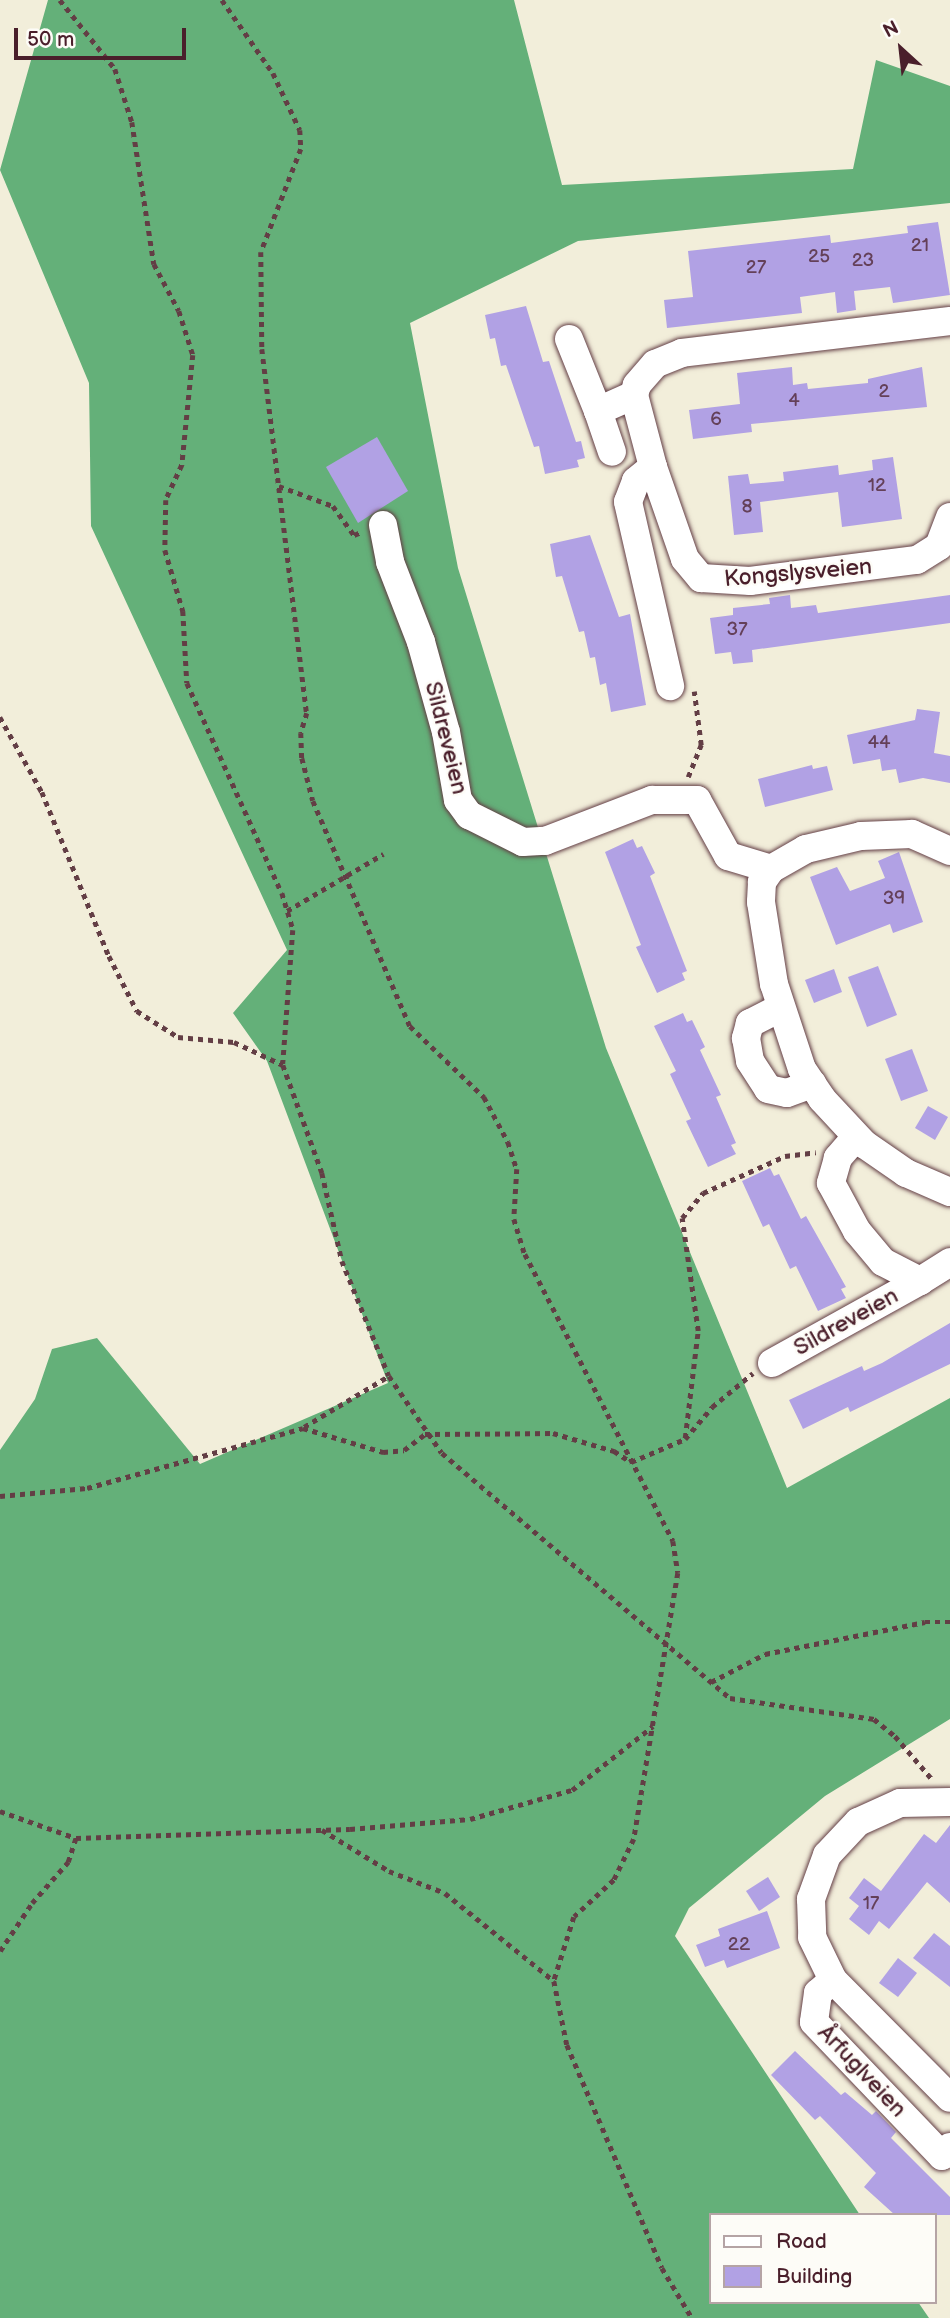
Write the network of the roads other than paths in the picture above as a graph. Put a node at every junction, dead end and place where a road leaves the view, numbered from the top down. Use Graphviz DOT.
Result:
graph roads {
  1 [pos="950,321"];
  2 [pos="569,339"];
  3 [pos="634,395"];
  4 [pos="598,411"];
  5 [pos="612,452"];
  6 [pos="653,467"];
  7 [pos="950,517"];
  8 [pos="383,524"];
  9 [pos="670,686"];
  10 [pos="950,851"];
  11 [pos="771,869"];
  12 [pos="780,1008"];
  13 [pos="812,1084"];
  14 [pos="847,1147"];
  15 [pos="950,1192"];
  16 [pos="950,1262"];
  17 [pos="920,1281"];
  18 [pos="772,1363"];
  19 [pos="945,1801"];
  20 [pos="832,1980"];
  21 [pos="950,2098"];
  22 [pos="947,2156"];
  1 -- 3 [label="street"];
  2 -- 4 [label="street"];
  3 -- 4 [label="street"];
  3 -- 6 [label="street, Kongslysveien"];
  4 -- 5 [label="street"];
  6 -- 7 [label="street, Kongslysveien"];
  6 -- 9 [label="street"];
  8 -- 11 [label="street, Sildreveien"];
  10 -- 11 [label="street"];
  11 -- 12 [label="street"];
  12 -- 13 [label="street"];
  12 -- 13 [label="street"];
  13 -- 14 [label="street"];
  14 -- 15 [label="street"];
  14 -- 17 [label="street, Sildreveien"];
  16 -- 17 [label="street, Sildreveien"];
  17 -- 18 [label="street, Sildreveien"];
  19 -- 20 [label="street, Årfuglveien"];
  20 -- 21 [label="street, Årfuglveien"];
  20 -- 22 [label="street, Årfuglveien"];
}
